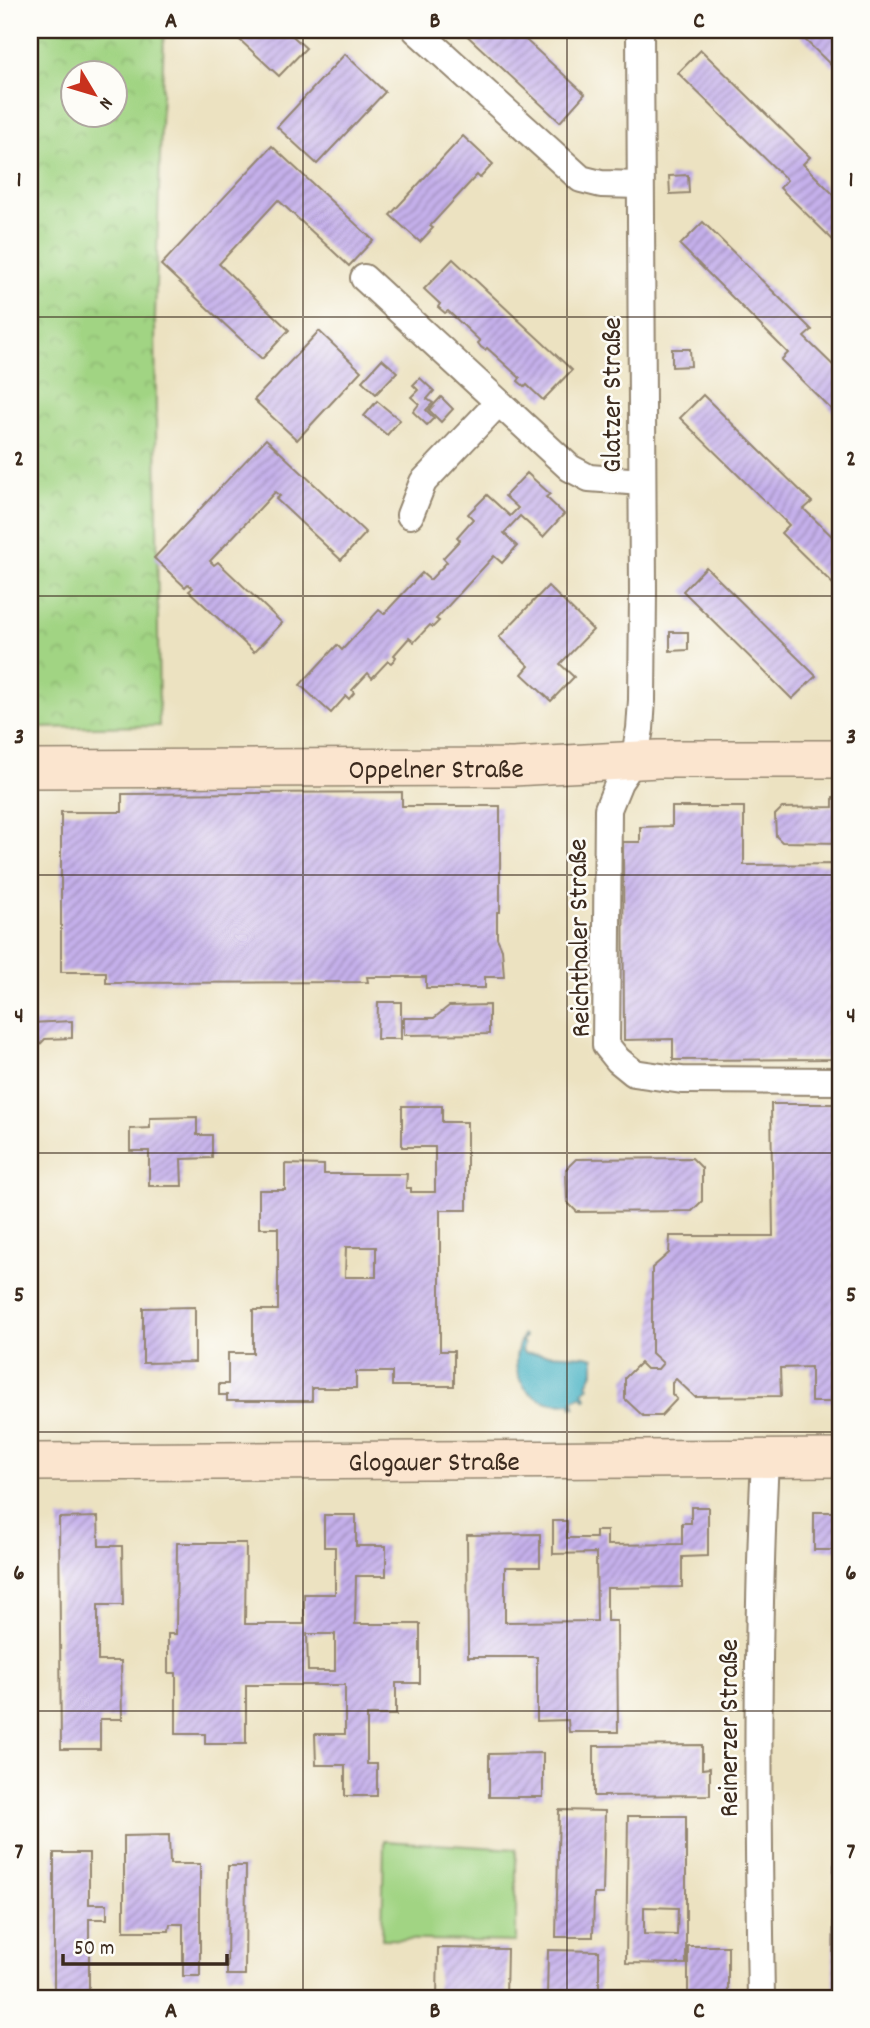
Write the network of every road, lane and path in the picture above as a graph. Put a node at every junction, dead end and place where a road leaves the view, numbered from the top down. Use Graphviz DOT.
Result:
graph roads {
  1 [pos="416,30"];
  2 [pos="639,30"];
  3 [pos="640,185"];
  4 [pos="365,278"];
  5 [pos="498,403"];
  6 [pos="642,482"];
  7 [pos="410,515"];
  8 [pos="840,759"];
  9 [pos="634,760"];
  10 [pos="30,769"];
  11 [pos="840,1081"];
  12 [pos="840,1458"];
  13 [pos="765,1459"];
  14 [pos="30,1462"];
  15 [pos="761,1998"];
  1 -- 3 [label="street"];
  2 -- 3 [label="street, Glatzer Straße"];
  3 -- 6 [label="street, Glatzer Straße"];
  4 -- 5 [label="street"];
  5 -- 6 [label="street"];
  5 -- 7 [label="street"];
  6 -- 9 [label="street, Glatzer Straße"];
  8 -- 9 [label="street, Oppelner Straße"];
  9 -- 10 [label="street, Oppelner Straße"];
  9 -- 11 [label="street, Reichthaler Straße"];
  12 -- 13 [label="street, Glogauer Straße"];
  13 -- 14 [label="street, Glogauer Straße"];
  13 -- 15 [label="street, Reinerzer Straße"];
}
